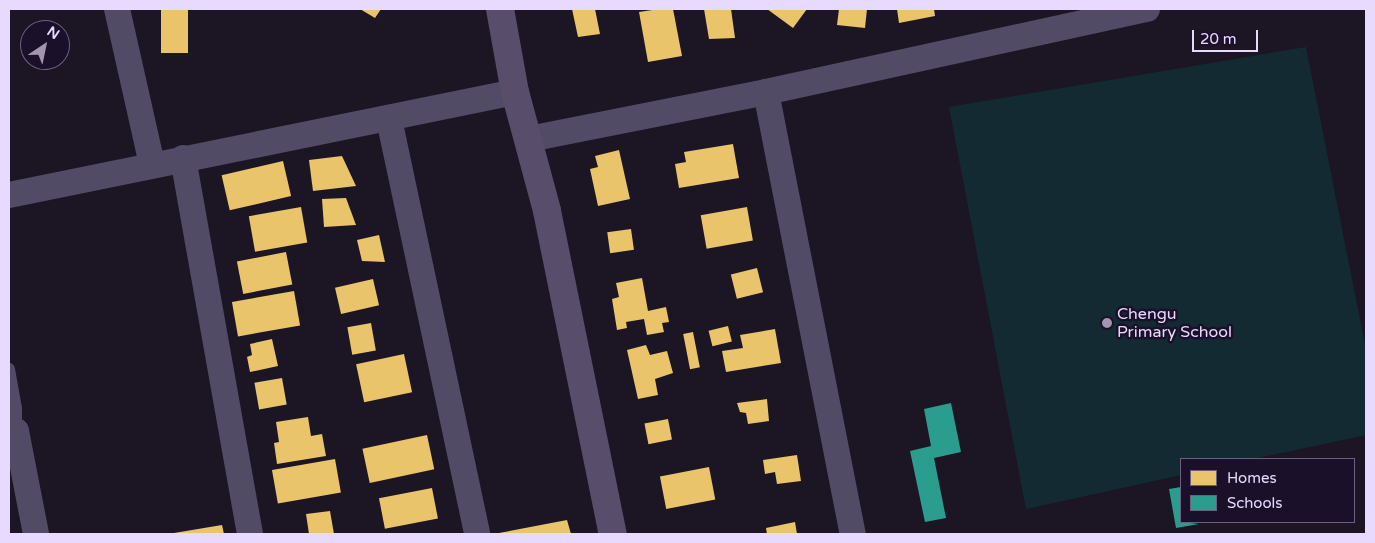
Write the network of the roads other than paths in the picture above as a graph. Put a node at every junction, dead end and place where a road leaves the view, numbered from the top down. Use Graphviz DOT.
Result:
graph roads {
  1 [pos="117,9"];
  2 [pos="500,9"];
  3 [pos="1147,9"];
  4 [pos="515,92"];
  5 [pos="766,92"];
  6 [pos="389,119"];
  7 [pos="529,140"];
  8 [pos="183,158"];
  9 [pos="152,164"];
  10 [pos="9,195"];
  11 [pos="9,369"];
  12 [pos="12,432"];
  13 [pos="36,534"];
  14 [pos="250,534"];
  15 [pos="477,534"];
  16 [pos="613,534"];
  17 [pos="853,534"];
  1 -- 9 [label="street"];
  2 -- 4 [label="street"];
  3 -- 5 [label="street"];
  4 -- 6 [label="street"];
  4 -- 7 [label="street"];
  5 -- 7 [label="street"];
  5 -- 17 [label="street"];
  6 -- 8 [label="street"];
  6 -- 15 [label="street"];
  7 -- 16 [label="street"];
  8 -- 9 [label="street"];
  8 -- 14 [label="street"];
  9 -- 10 [label="street"];
  11 -- 12 [label="lane"];
  12 -- 13 [label="street"];
}
